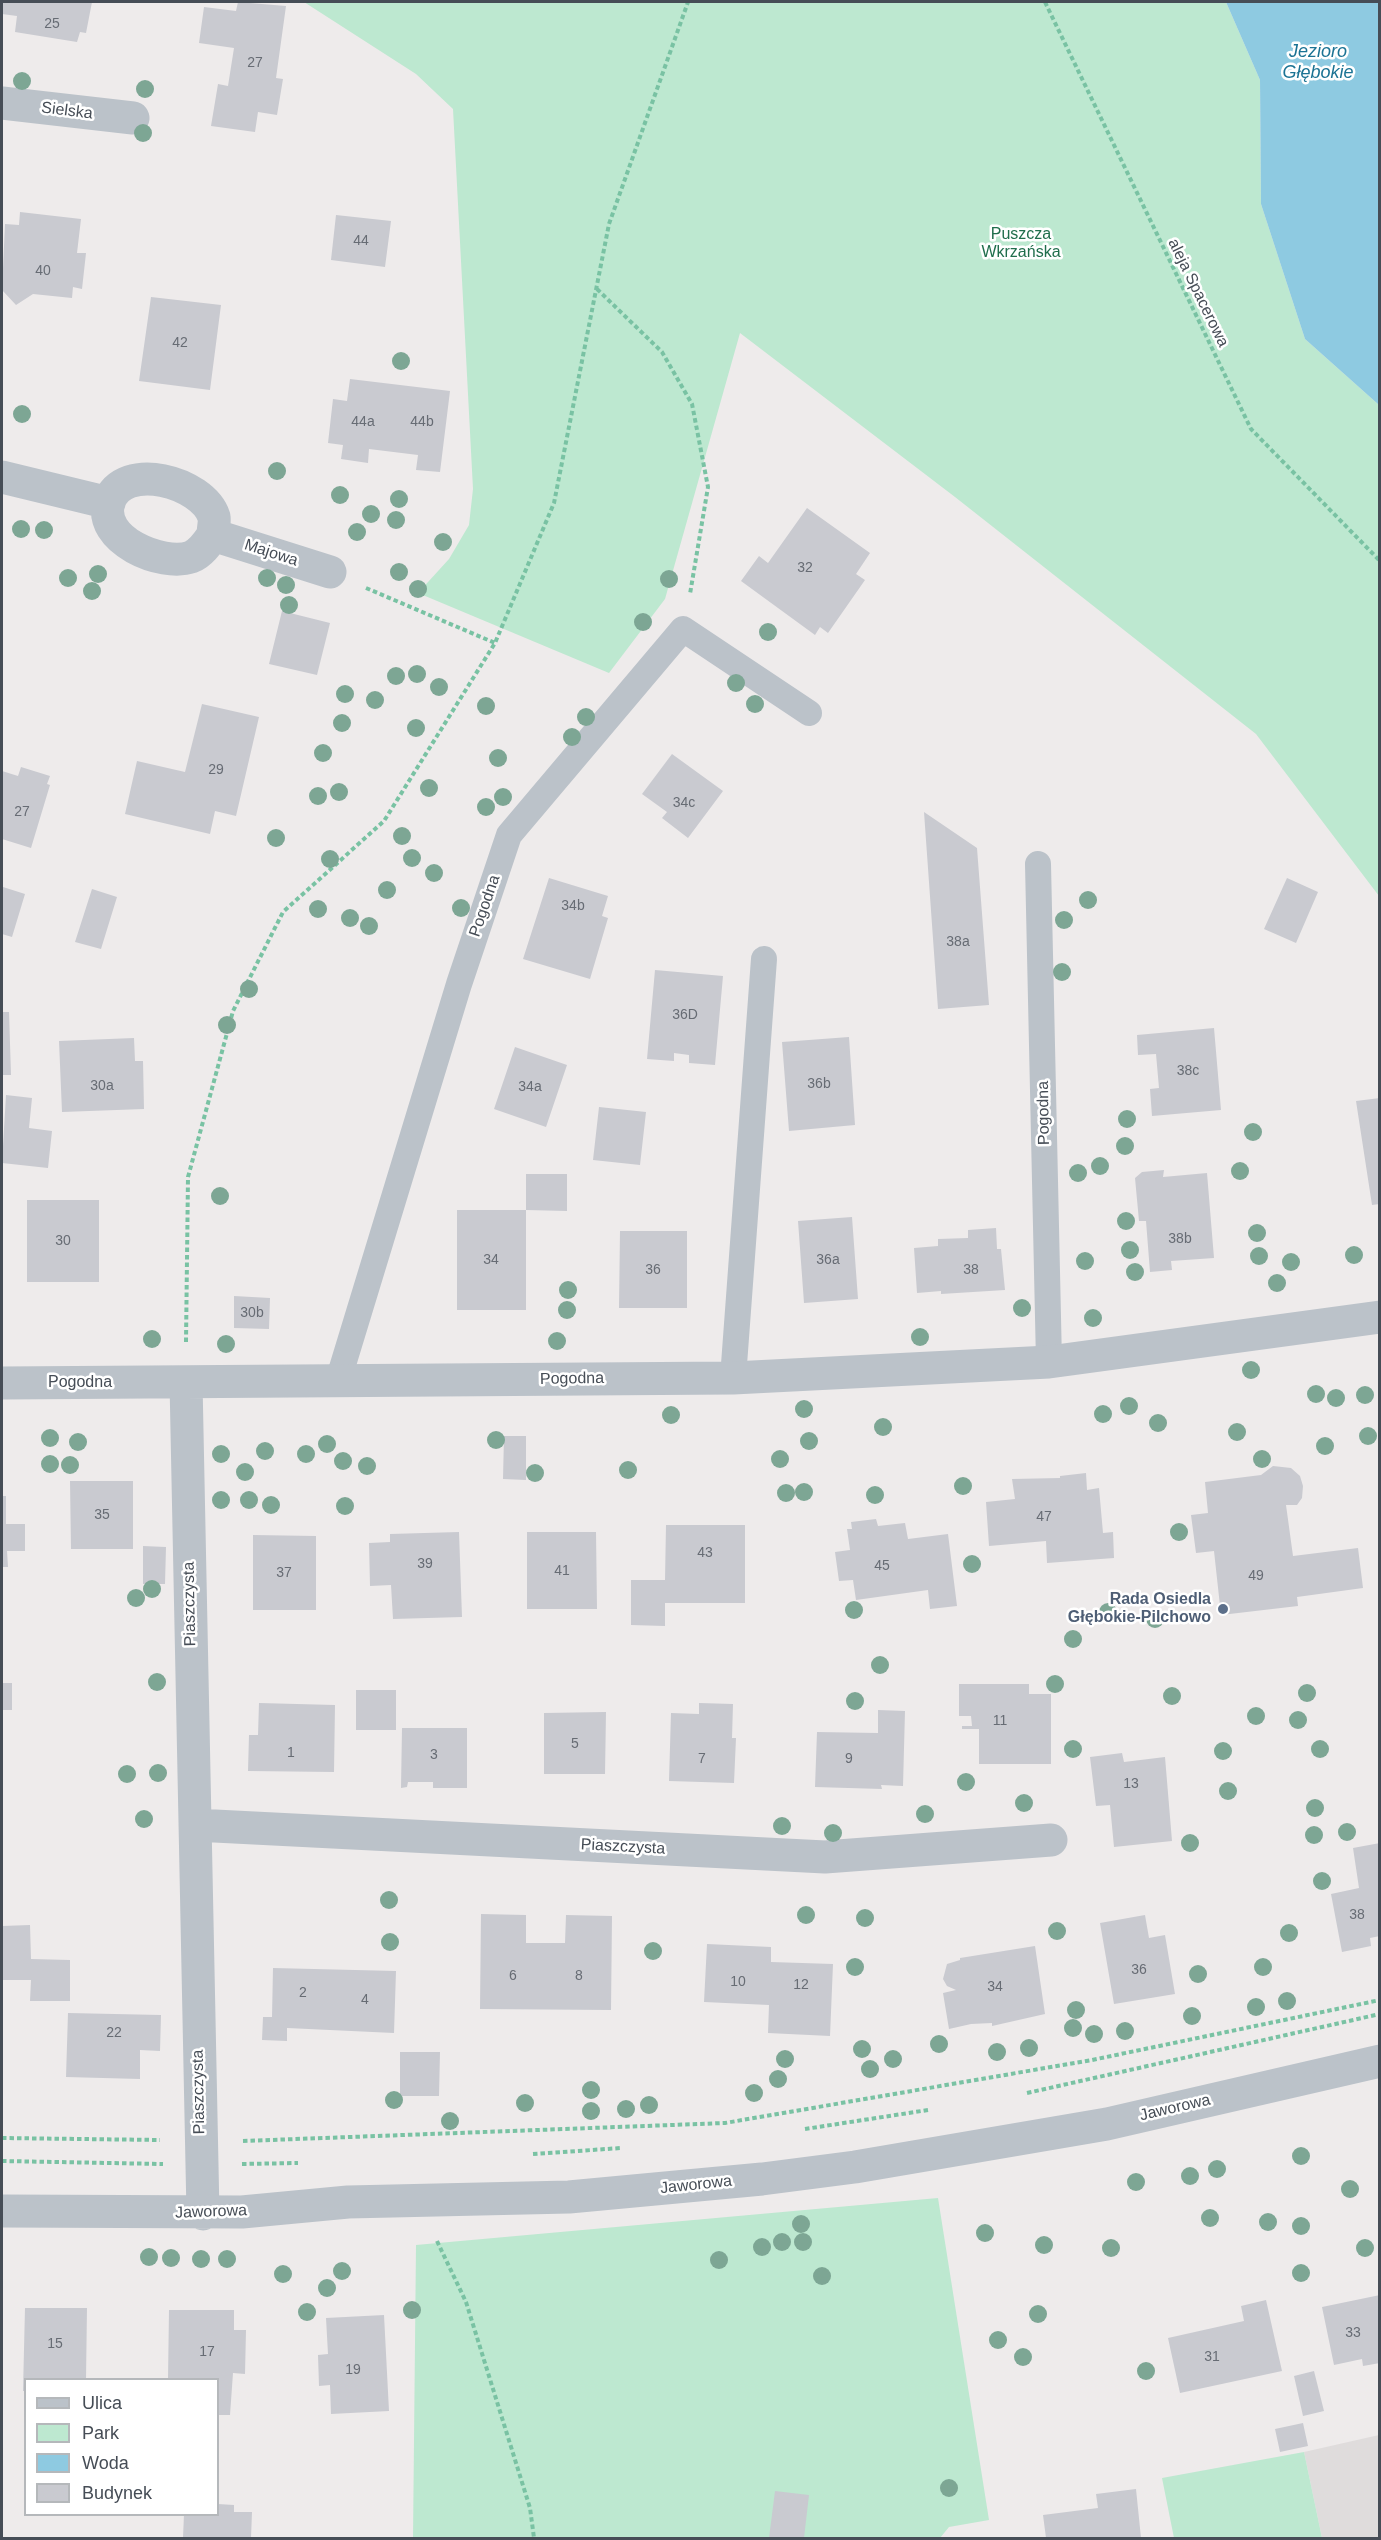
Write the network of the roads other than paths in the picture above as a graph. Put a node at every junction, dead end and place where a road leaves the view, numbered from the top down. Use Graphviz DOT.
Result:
graph roads {
  1 [pos="2,103"];
  2 [pos="133,118"];
  3 [pos="2,477"];
  4 [pos="109,502"];
  5 [pos="213,535"];
  6 [pos="330,572"];
  7 [pos="809,713"];
  8 [pos="1038,864"];
  9 [pos="764,958"];
  10 [pos="1380,1317"];
  11 [pos="1049,1362"];
  12 [pos="733,1378"];
  13 [pos="338,1381"];
  14 [pos="186,1382"];
  15 [pos="2,1383"];
  16 [pos="195,1825"];
  17 [pos="1051,1840"];
  18 [pos="1380,2061"];
  19 [pos="2,2211"];
  20 [pos="203,2214"];
  1 -- 2 [label="street, Sielska"];
  3 -- 4 [label="street"];
  4 -- 5 [label="street"];
  4 -- 5 [label="street"];
  5 -- 6 [label="street, Majowa"];
  7 -- 13 [label="lane, Pogodna"];
  8 -- 11 [label="lane, Pogodna"];
  9 -- 12 [label="lane"];
  10 -- 11 [label="street, Pogodna"];
  11 -- 12 [label="street, Pogodna"];
  12 -- 13 [label="street, Pogodna"];
  13 -- 14 [label="street, Pogodna"];
  14 -- 15 [label="street, Pogodna"];
  14 -- 16 [label="street, Piaszczysta"];
  16 -- 17 [label="street, Piaszczysta"];
  16 -- 20 [label="street, Piaszczysta"];
  18 -- 20 [label="street, Jaworowa"];
  19 -- 20 [label="street, Jaworowa"];
}
